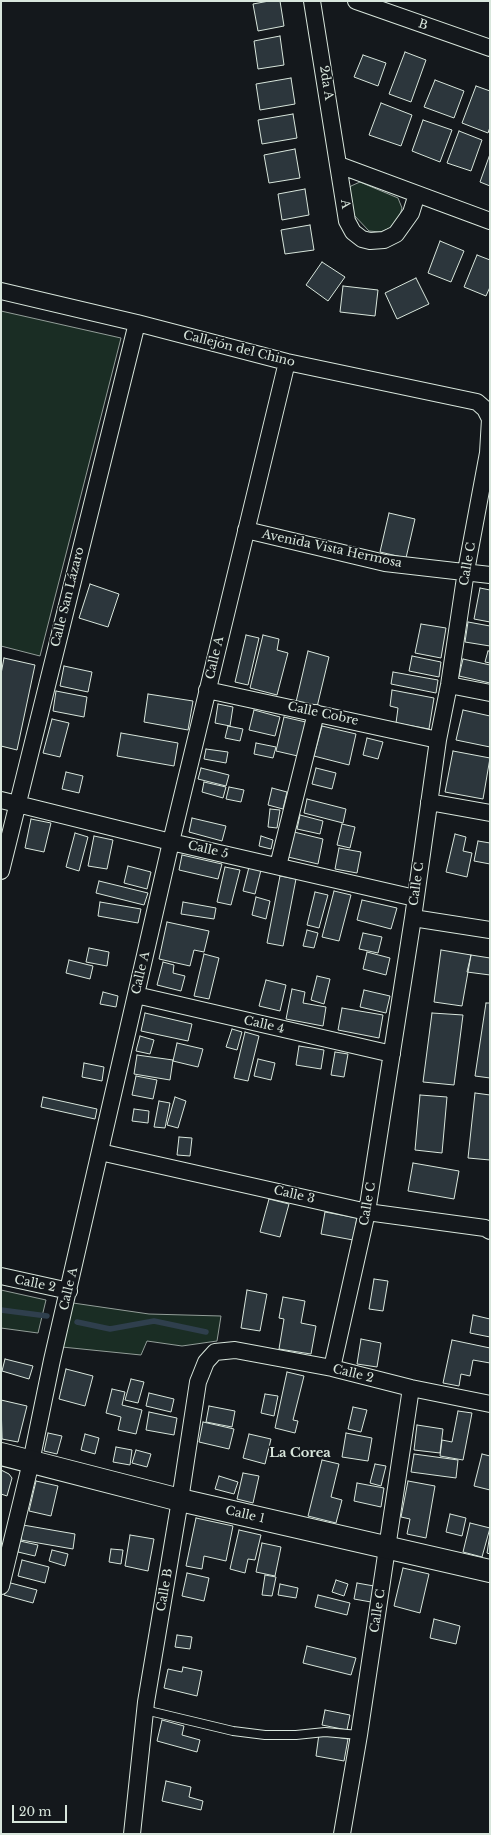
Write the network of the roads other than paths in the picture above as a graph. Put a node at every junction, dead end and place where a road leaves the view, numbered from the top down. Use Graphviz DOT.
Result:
graph roads {
  1 [pos="312,1"];
  2 [pos="356,1"];
  3 [pos="490,48"];
  4 [pos="339,165"];
  5 [pos="417,194"];
  6 [pos="490,221"];
  7 [pos="1,291"];
  8 [pos="137,323"];
  9 [pos="287,362"];
  10 [pos="477,402"];
  11 [pos="489,453"];
  12 [pos="246,530"];
  13 [pos="466,571"];
  14 [pos="490,575"];
  15 [pos="449,685"];
  16 [pos="208,690"];
  17 [pos="490,693"];
  18 [pos="316,713"];
  19 [pos="438,740"];
  20 [pos="9,802"];
  21 [pos="429,802"];
  22 [pos="490,813"];
  23 [pos="171,842"];
  24 [pos="278,866"];
  25 [pos="1,871"];
  26 [pos="415,898"];
  27 [pos="413,918"];
  28 [pos="490,930"];
  29 [pos="136,995"];
  30 [pos="392,1054"];
  31 [pos="100,1152"];
  32 [pos="367,1212"];
  33 [pos="488,1228"];
  34 [pos="1,1276"];
  35 [pos="68,1291"];
  36 [pos="215,1352"];
  37 [pos="332,1368"];
  38 [pos="411,1388"];
  39 [pos="490,1404"];
  40 [pos="1,1454"];
  41 [pos="31,1462"];
  42 [pos="180,1500"];
  43 [pos="388,1547"];
  44 [pos="490,1571"];
  45 [pos="1,1586"];
  46 [pos="145,1710"];
  47 [pos="359,1735"];
  48 [pos="132,1834"];
  49 [pos="342,1834"];
  1 -- 4 [label="street, 2da A"];
  2 -- 3 [label="street, B"];
  4 -- 5 [label="street"];
  4 -- 5 [label="street, A"];
  5 -- 6 [label="street"];
  7 -- 8 [label="street, Callejón del Chino"];
  8 -- 9 [label="street, Callejón del Chino"];
  8 -- 20 [label="street, Calle San Lázaro"];
  9 -- 10 [label="street, Callejón del Chino"];
  9 -- 12 [label="street, Calle A"];
  10 -- 11 [label="street, Calle C"];
  11 -- 13 [label="street, Calle C"];
  12 -- 13 [label="street, Avenida Vista Hermosa"];
  12 -- 16 [label="street, Calle A"];
  13 -- 14 [label="street, Avenida Vista Hermosa"];
  13 -- 15 [label="street, Calle C"];
  15 -- 17 [label="street"];
  15 -- 19 [label="street, Calle C"];
  16 -- 18 [label="street, Calle Cobre"];
  16 -- 23 [label="street, Calle A"];
  18 -- 19 [label="street, Calle Cobre"];
  18 -- 24 [label="street"];
  19 -- 21 [label="street, Calle C"];
  20 -- 23 [label="street, Calle 5"];
  20 -- 25 [label="street, Calle San Lázaro"];
  21 -- 22 [label="street"];
  21 -- 26 [label="street, Calle C"];
  23 -- 24 [label="street, Calle 5"];
  23 -- 29 [label="street, Calle A"];
  24 -- 26 [label="street, Calle 5"];
  26 -- 27 [label="street, Calle C"];
  27 -- 28 [label="street"];
  27 -- 30 [label="street, Calle C"];
  29 -- 30 [label="street, Calle 4"];
  29 -- 31 [label="street, Calle A"];
  30 -- 32 [label="street, Calle C"];
  31 -- 32 [label="street, Calle 3"];
  31 -- 35 [label="street, Calle A"];
  32 -- 33 [label="street, Calle 3"];
  32 -- 37 [label="street, Calle C"];
  34 -- 35 [label="street, Calle 2"];
  35 -- 41 [label="street, Calle A"];
  36 -- 37 [label="street, Calle 2"];
  36 -- 42 [label="street, Calle B"];
  37 -- 38 [label="street, Calle 2"];
  38 -- 39 [label="street, Calle 2"];
  38 -- 43 [label="street, Calle C"];
  40 -- 41 [label="street, Calle 1"];
  41 -- 42 [label="street, Calle 1"];
  41 -- 45 [label="street, Calle A"];
  42 -- 43 [label="street, Calle 1"];
  42 -- 46 [label="street, Calle B"];
  43 -- 44 [label="street, Calle 1"];
  43 -- 47 [label="street, Calle C"];
  46 -- 47 [label="lane"];
  46 -- 48 [label="street, Calle B"];
  47 -- 49 [label="street, Calle C"];
}
